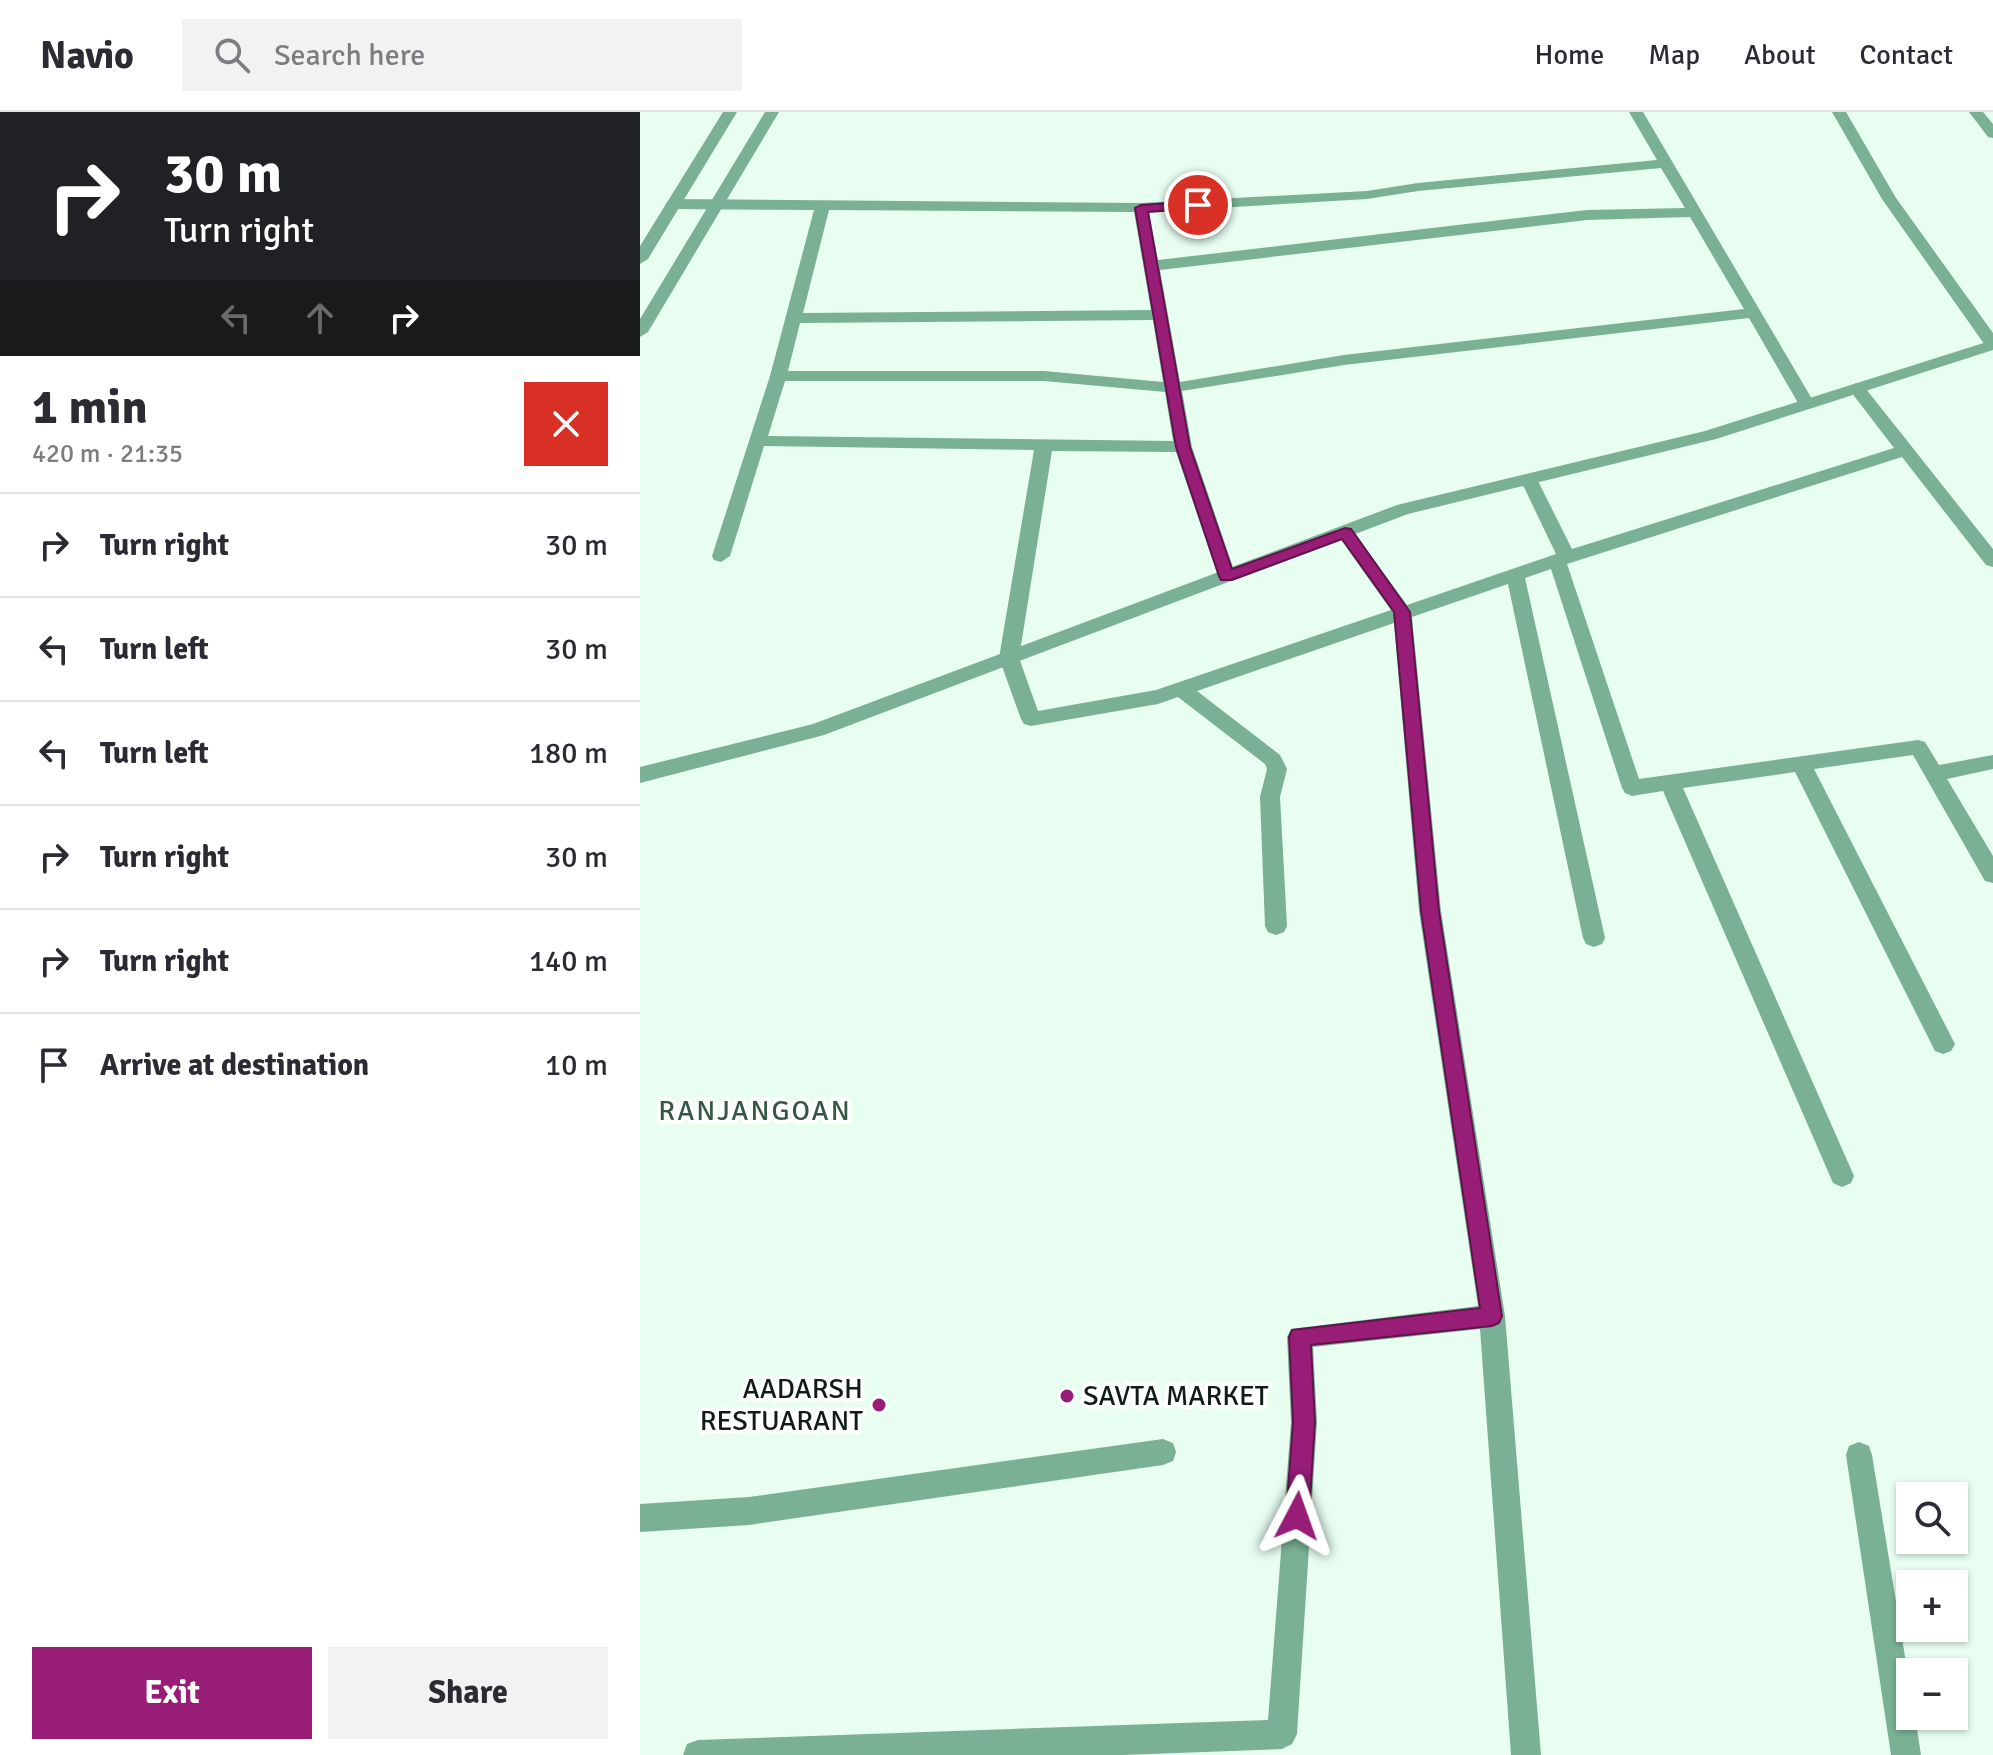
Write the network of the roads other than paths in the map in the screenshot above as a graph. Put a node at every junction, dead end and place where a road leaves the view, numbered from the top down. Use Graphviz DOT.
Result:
graph roads {
  1 [pos="730,112"];
  2 [pos="772,112"];
  3 [pos="1636,112"];
  4 [pos="1839,112"];
  5 [pos="1976,112"];
  6 [pos="1993,134"];
  7 [pos="1666,163"];
  8 [pos="673,204"];
  9 [pos="719,206"];
  10 [pos="822,208"];
  11 [pos="1141,208"];
  12 [pos="1695,212"];
  13 [pos="642,253"];
  14 [pos="1151,266"];
  15 [pos="1754,313"];
  16 [pos="1159,315"];
  17 [pos="793,318"];
  18 [pos="640,332"];
  19 [pos="1993,345"];
  20 [pos="778,376"];
  21 [pos="1172,388"];
  22 [pos="1856,388"];
  23 [pos="1807,404"];
  24 [pos="757,441"];
  25 [pos="1044,445"];
  26 [pos="1183,447"];
  27 [pos="1906,450"];
  28 [pos="1529,479"];
  29 [pos="1345,533"];
  30 [pos="721,556"];
  31 [pos="1562,559"];
  32 [pos="1993,561"];
  33 [pos="1515,574"];
  34 [pos="1227,576"];
  35 [pos="1402,612"];
  36 [pos="1009,658"];
  37 [pos="1181,689"];
  38 [pos="1993,762"];
  39 [pos="1801,764"];
  40 [pos="1933,774"];
  41 [pos="640,775"];
  42 [pos="1670,783"];
  43 [pos="1993,875"];
  44 [pos="1276,926"];
  45 [pos="1594,938"];
  46 [pos="1943,1044"];
  47 [pos="1842,1176"];
  48 [pos="1492,1316"];
  49 [pos="1163,1452"];
  50 [pos="1859,1455"];
  51 [pos="640,1518"];
  52 [pos="1108,1748"];
  53 [pos="698,1755"];
  54 [pos="1526,1755"];
  55 [pos="1906,1755"];
  1 -- 8 [label="street"];
  2 -- 9 [label="street"];
  3 -- 7 [label="street"];
  4 -- 19 [label="street"];
  5 -- 6 [label="street"];
  7 -- 11 [label="street"];
  7 -- 12 [label="street"];
  8 -- 9 [label="street"];
  8 -- 13 [label="street"];
  9 -- 10 [label="street"];
  9 -- 18 [label="street"];
  10 -- 11 [label="street"];
  10 -- 17 [label="street"];
  11 -- 14 [label="street"];
  12 -- 14 [label="street"];
  12 -- 15 [label="street"];
  14 -- 16 [label="street"];
  15 -- 21 [label="street"];
  15 -- 23 [label="street"];
  16 -- 17 [label="street"];
  16 -- 21 [label="street"];
  17 -- 20 [label="street"];
  19 -- 22 [label="street"];
  20 -- 21 [label="street"];
  20 -- 24 [label="street"];
  21 -- 26 [label="street"];
  22 -- 23 [label="street"];
  22 -- 27 [label="street"];
  23 -- 28 [label="street"];
  24 -- 25 [label="street"];
  24 -- 30 [label="street"];
  25 -- 26 [label="street"];
  25 -- 36 [label="street"];
  26 -- 34 [label="street"];
  27 -- 31 [label="street"];
  27 -- 32 [label="street"];
  28 -- 29 [label="street"];
  28 -- 31 [label="street"];
  29 -- 34 [label="street"];
  29 -- 35 [label="street"];
  31 -- 33 [label="street"];
  31 -- 42 [label="street"];
  33 -- 35 [label="street"];
  33 -- 45 [label="street"];
  34 -- 36 [label="street"];
  35 -- 37 [label="street"];
  35 -- 48 [label="street"];
  36 -- 37 [label="street"];
  36 -- 41 [label="street"];
  37 -- 44 [label="street"];
  38 -- 40 [label="street"];
  39 -- 40 [label="street"];
  39 -- 42 [label="street"];
  39 -- 46 [label="street"];
  40 -- 43 [label="street"];
  42 -- 47 [label="street"];
  48 -- 52 [label="street"];
  48 -- 54 [label="street"];
  49 -- 51 [label="street"];
  50 -- 55 [label="street"];
  52 -- 53 [label="street"];
}
